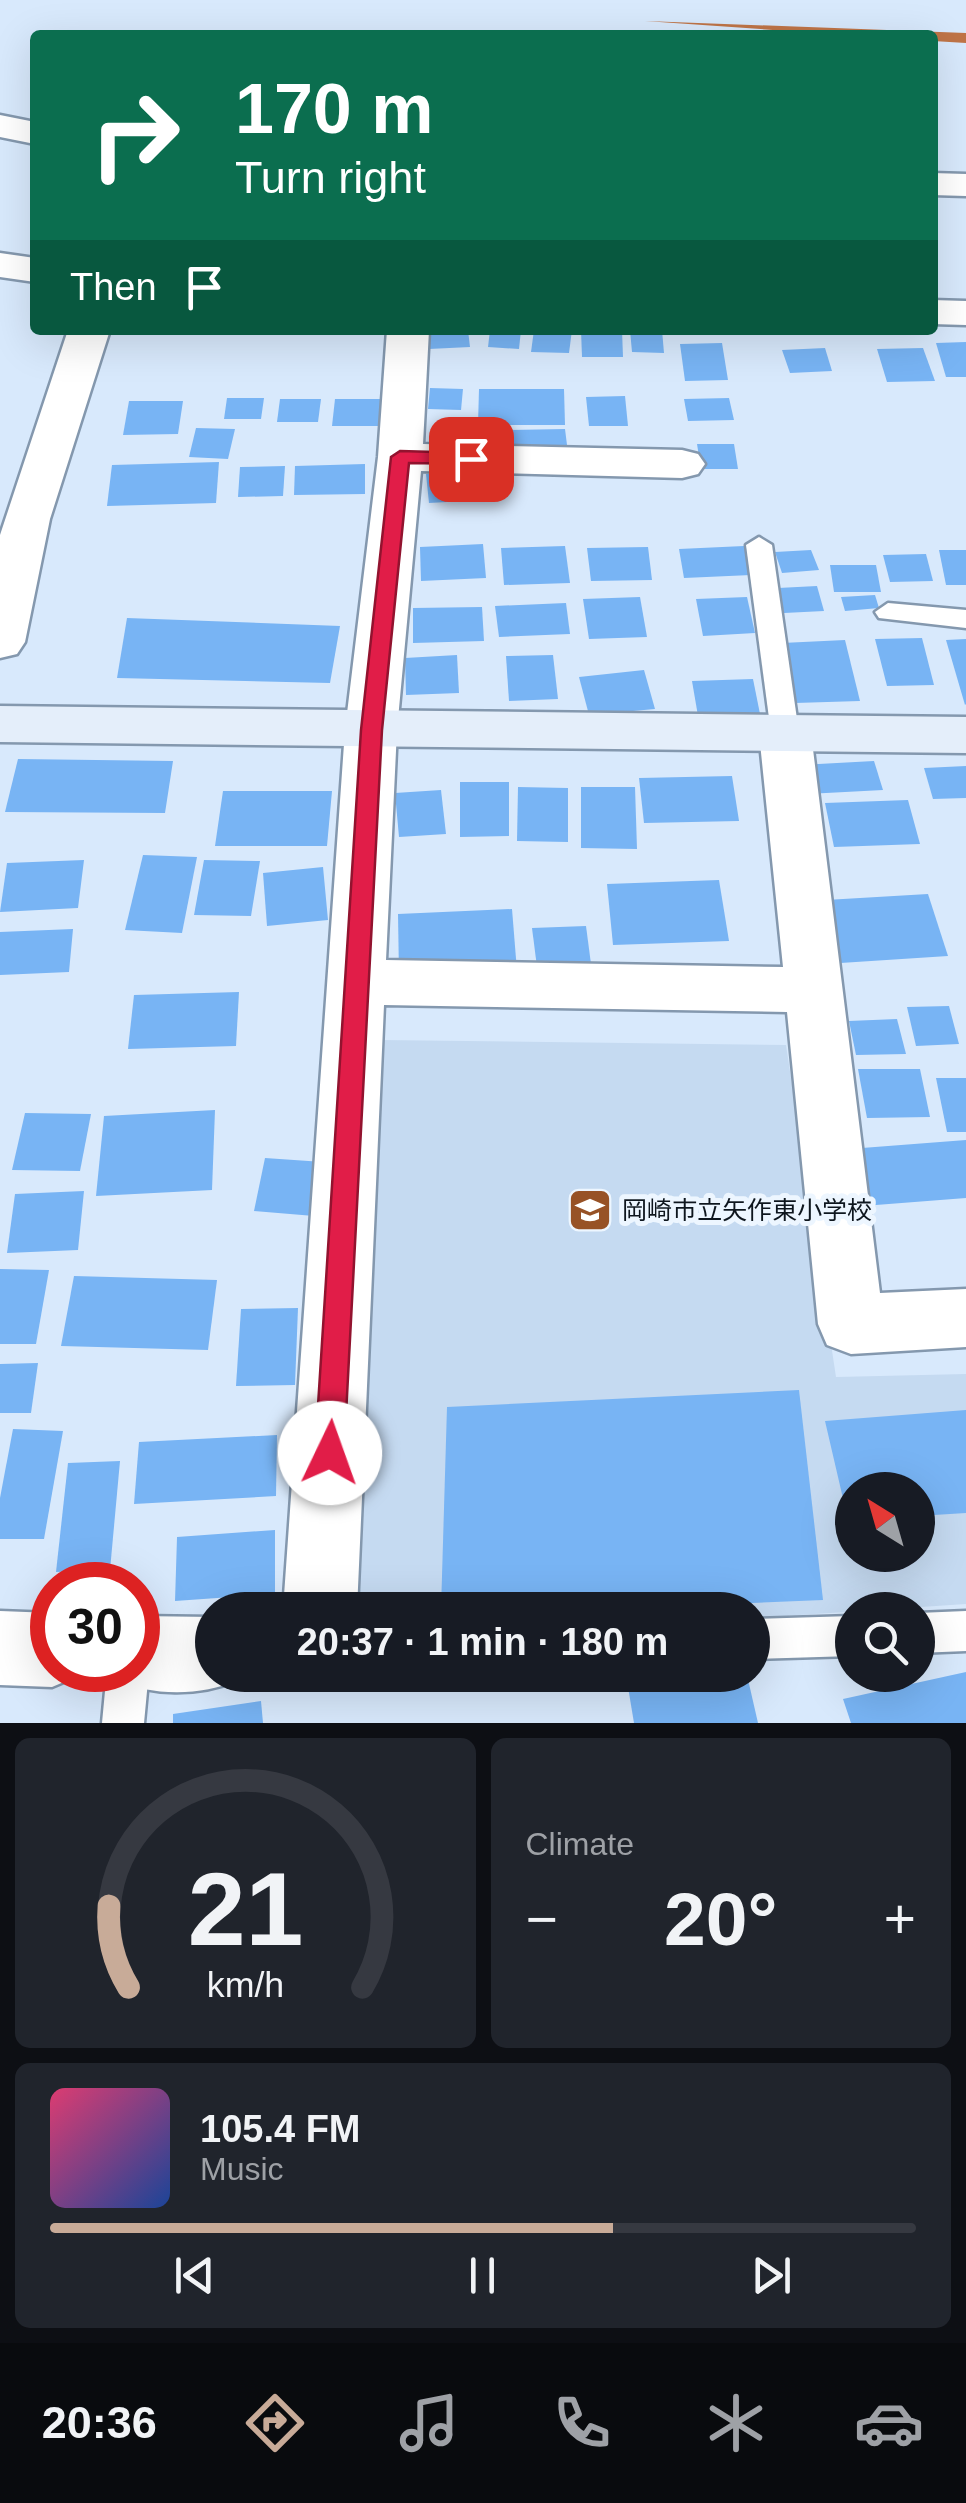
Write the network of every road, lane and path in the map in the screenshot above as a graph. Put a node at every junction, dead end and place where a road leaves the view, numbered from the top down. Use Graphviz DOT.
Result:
graph roads {
  1 [pos="0,126"];
  2 [pos="30,132"];
  3 [pos="938,184"];
  4 [pos="966,186"];
  5 [pos="0,265"];
  6 [pos="30,269"];
  7 [pos="938,312"];
  8 [pos="966,313"];
  9 [pos="87,335"];
  10 [pos="408,335"];
  11 [pos="400,457"];
  12 [pos="682,464"];
  13 [pos="13,519"];
  14 [pos="759,545"];
  15 [pos="888,612"];
  16 [pos="966,619"];
  17 [pos="0,642"];
  18 [pos="0,724"];
  19 [pos="371,730"];
  20 [pos="785,733"];
  21 [pos="966,735"];
  22 [pos="358,982"];
  23 [pos="814,990"];
  24 [pos="966,1318"];
  25 [pos="321,1592"];
  26 [pos="966,1632"];
  27 [pos="935,1633"];
  28 [pos="835,1637"];
  29 [pos="770,1638"];
  30 [pos="0,1648"];
  31 [pos="30,1649"];
  32 [pos="160,1653"];
  33 [pos="195,1654"];
  34 [pos="126,1692"];
  35 [pos="123,1723"];
  1 -- 2 [label="street"];
  3 -- 4 [label="street"];
  5 -- 6 [label="street"];
  7 -- 8 [label="street"];
  9 -- 13 [label="street"];
  10 -- 11 [label="street"];
  11 -- 12 [label="street"];
  11 -- 19 [label="street"];
  13 -- 17 [label="street"];
  14 -- 20 [label="lane"];
  15 -- 16 [label="lane"];
  18 -- 19 [label="street"];
  19 -- 20 [label="street"];
  19 -- 22 [label="street"];
  20 -- 21 [label="street"];
  20 -- 23 [label="street"];
  22 -- 23 [label="street"];
  22 -- 25 [label="street"];
  23 -- 24 [label="street"];
  26 -- 27 [label="lane"];
  28 -- 29 [label="lane"];
  30 -- 31 [label="street"];
  32 -- 33 [label="street"];
  34 -- 35 [label="lane"];
}
